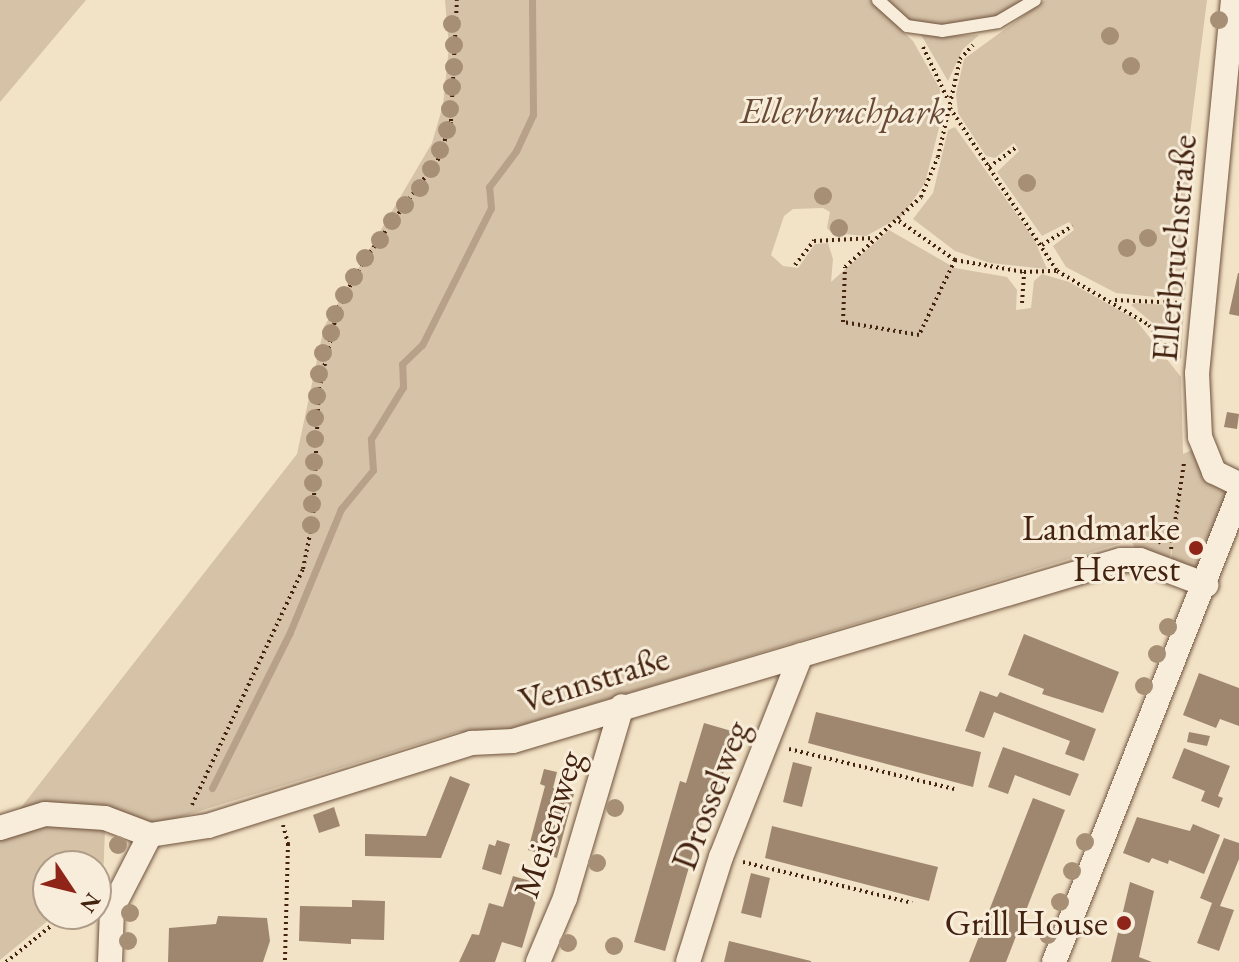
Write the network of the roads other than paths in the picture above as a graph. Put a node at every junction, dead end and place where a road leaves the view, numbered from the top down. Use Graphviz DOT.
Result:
graph roads {
  1 [pos="878,0"];
  2 [pos="1035,0"];
  3 [pos="1233,0"];
  4 [pos="1239,484"];
  5 [pos="1239,494"];
  6 [pos="1206,585"];
  7 [pos="801,655"];
  8 [pos="622,706"];
  9 [pos="0,828"];
  10 [pos="150,835"];
  11 [pos="110,962"];
  12 [pos="538,962"];
  13 [pos="688,962"];
  14 [pos="1054,962"];
  1 -- 2 [label="lane"];
  3 -- 4 [label="street, Ellerbruchstraße"];
  5 -- 6 [label="street"];
  6 -- 7 [label="street, Vennstraße"];
  6 -- 14 [label="street"];
  7 -- 8 [label="street, Vennstraße"];
  7 -- 13 [label="street, Drosselweg"];
  8 -- 10 [label="street, Vennstraße"];
  8 -- 12 [label="street, Meisenweg"];
  9 -- 10 [label="street"];
  10 -- 11 [label="street"];
}
